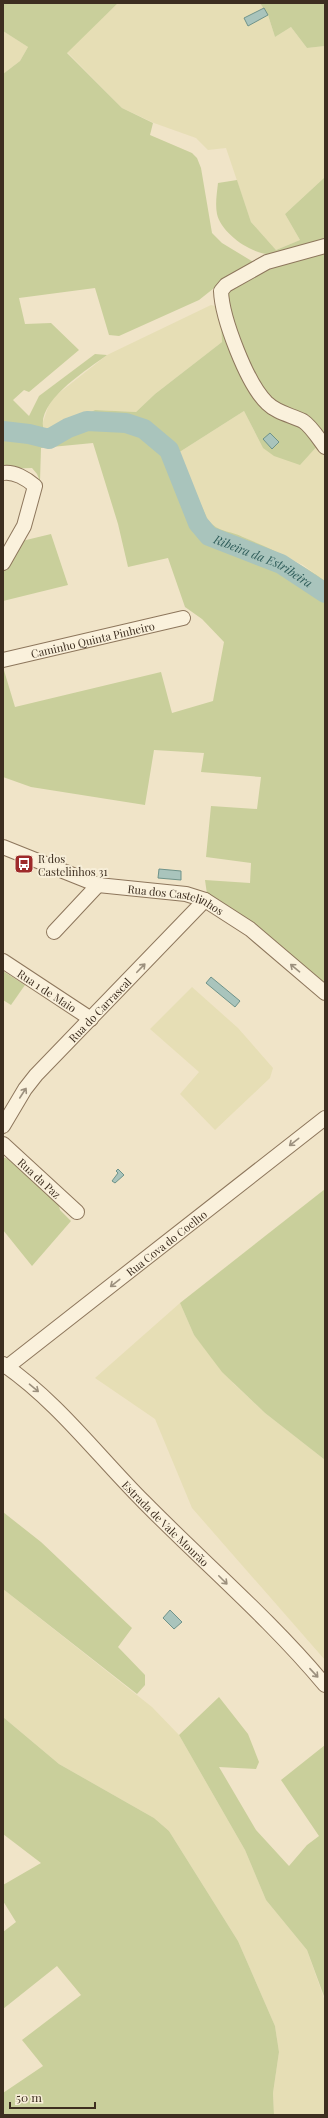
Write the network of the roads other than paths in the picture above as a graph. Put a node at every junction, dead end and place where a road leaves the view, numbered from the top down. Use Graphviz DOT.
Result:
graph roads {
  1 [pos="325,246"];
  2 [pos="325,447"];
  3 [pos="3,474"];
  4 [pos="3,563"];
  5 [pos="183,618"];
  6 [pos="3,660"];
  7 [pos="3,847"];
  8 [pos="98,885"];
  9 [pos="205,900"];
  10 [pos="54,932"];
  11 [pos="3,961"];
  12 [pos="325,993"];
  13 [pos="91,1019"];
  14 [pos="325,1118"];
  15 [pos="3,1126"];
  16 [pos="3,1144"];
  17 [pos="77,1212"];
  18 [pos="5,1365"];
  19 [pos="325,1685"];
  1 -- 2 [label="street"];
  3 -- 4 [label="street"];
  5 -- 6 [label="street, Caminho Quinta Pinheiro"];
  7 -- 8 [label="street, Rua dos Castelinhos"];
  8 -- 9 [label="street, Rua dos Castelinhos"];
  8 -- 10 [label="street"];
  12 -- 9 [label="street, Rua dos Castelinhos, one-way"];
  13 -- 9 [label="street, Rua do Carrascal, one-way"];
  11 -- 13 [label="street, Rua 1 de Maio"];
  15 -- 13 [label="street, Rua do Carrascal, one-way"];
  14 -- 18 [label="street, Rua Cova do Coelho, one-way"];
  16 -- 17 [label="street, Rua da Paz"];
  18 -- 19 [label="street, Estrada de Vale Mourão, one-way"];
}
